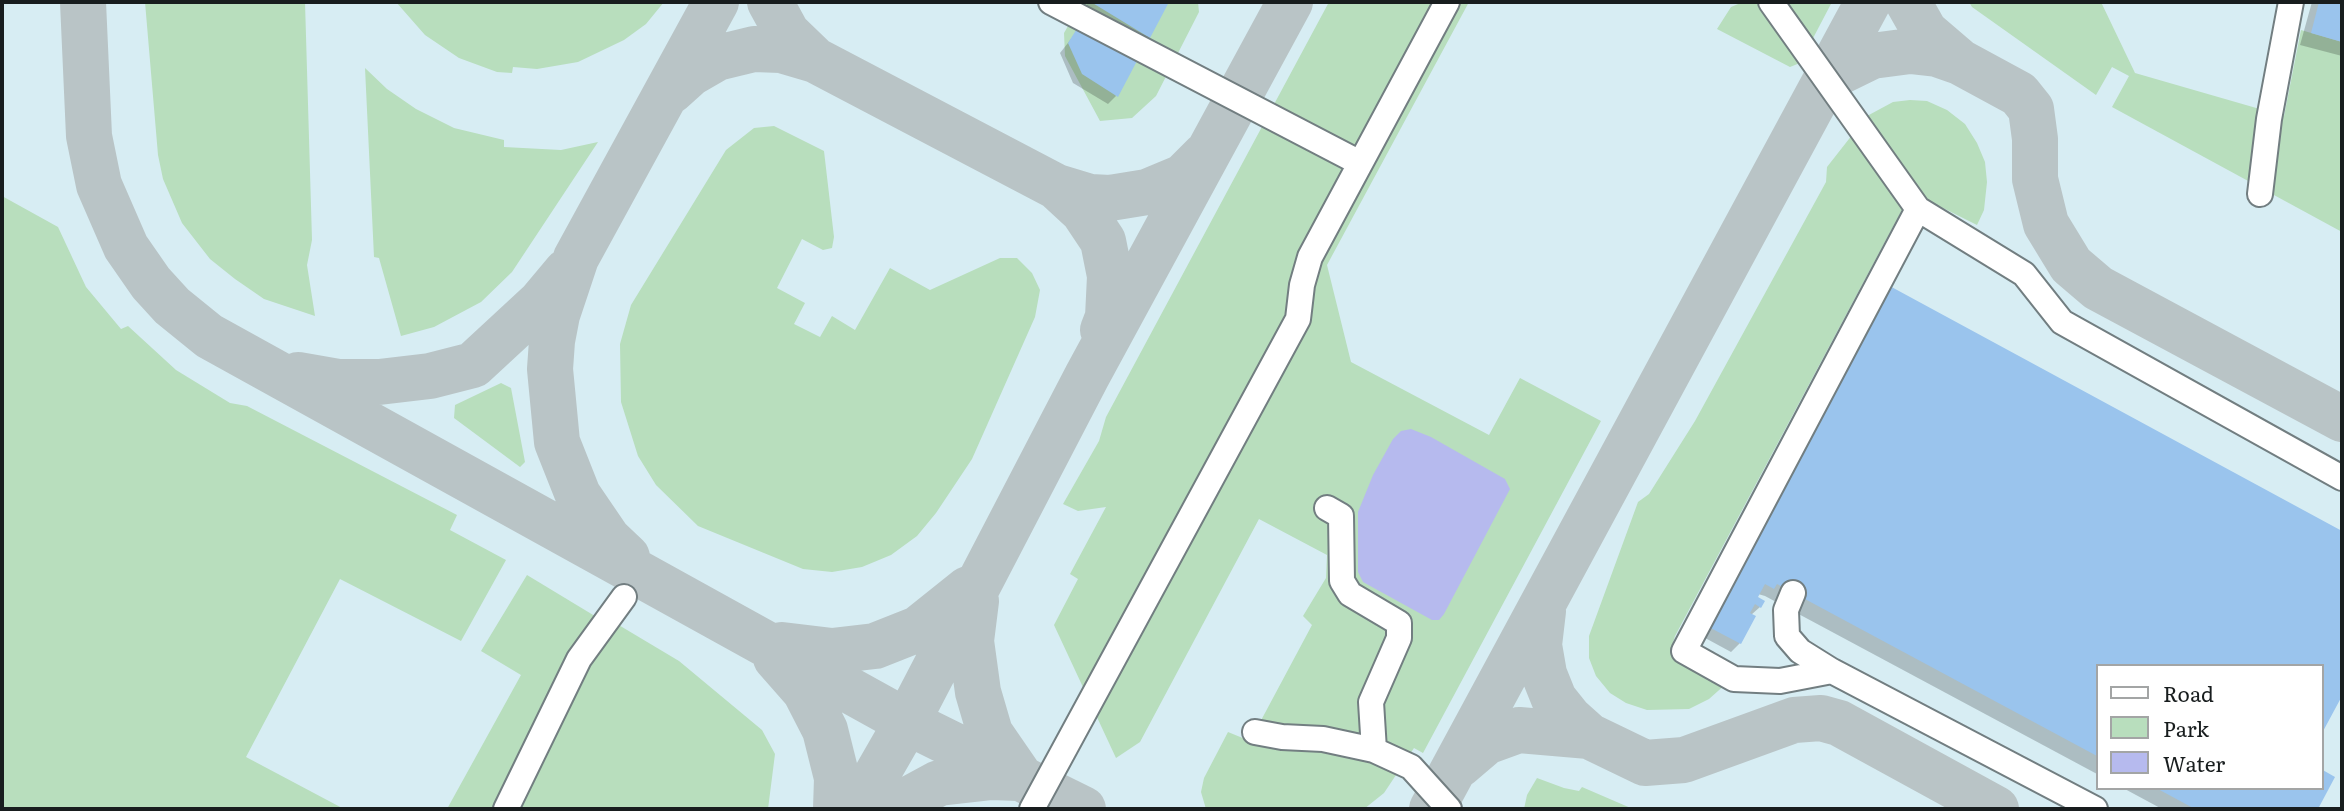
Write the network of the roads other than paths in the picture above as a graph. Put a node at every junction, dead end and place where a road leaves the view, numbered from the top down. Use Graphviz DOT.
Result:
graph roads {
  1 [pos="1051,2"];
  2 [pos="1447,2"];
  3 [pos="1771,2"];
  4 [pos="2291,2"];
  5 [pos="1360,163"];
  6 [pos="2260,194"];
  7 [pos="1918,209"];
  8 [pos="2342,478"];
  9 [pos="1327,508"];
  10 [pos="1793,593"];
  11 [pos="624,597"];
  12 [pos="1832,671"];
  13 [pos="1255,732"];
  14 [pos="1374,750"];
  15 [pos="506,809"];
  16 [pos="1032,809"];
  17 [pos="1449,809"];
  18 [pos="2095,809"];
  1 -- 5 [label="lane"];
  2 -- 5 [label="lane"];
  3 -- 7 [label="lane"];
  4 -- 6 [label="lane"];
  5 -- 16 [label="lane"];
  7 -- 8 [label="lane"];
  7 -- 12 [label="lane"];
  9 -- 14 [label="lane"];
  10 -- 12 [label="lane"];
  11 -- 15 [label="lane"];
  12 -- 18 [label="lane"];
  13 -- 14 [label="lane"];
  14 -- 17 [label="lane"];
}
